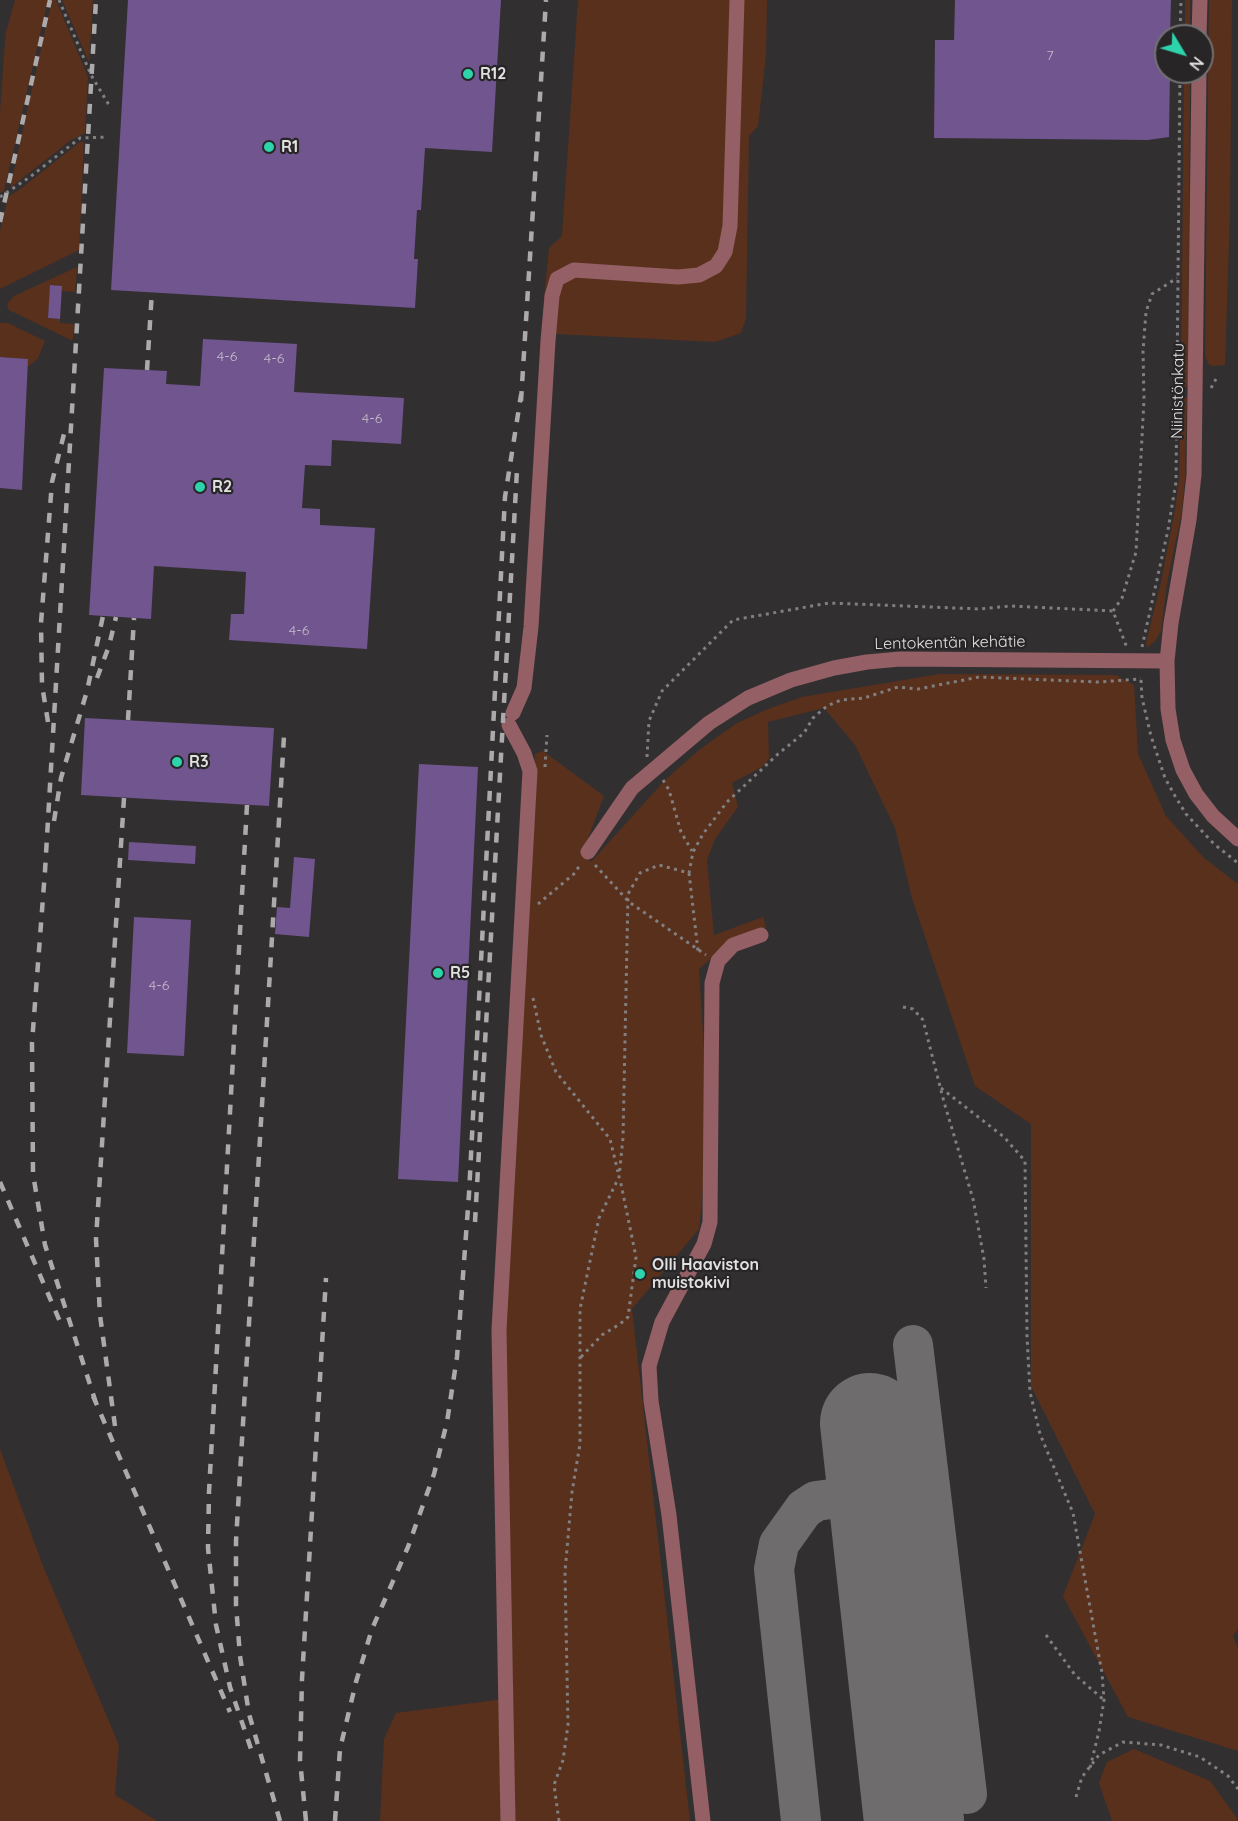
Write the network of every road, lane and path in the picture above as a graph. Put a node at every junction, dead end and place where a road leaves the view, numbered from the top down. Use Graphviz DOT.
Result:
graph roads {
  1 [pos="59,0"];
  2 [pos="737,0"];
  3 [pos="1181,0"];
  4 [pos="1200,0"];
  5 [pos="1180,24"];
  6 [pos="1200,24"];
  7 [pos="1180,84"];
  8 [pos="1199,84"];
  9 [pos="109,105"];
  10 [pos="107,137"];
  11 [pos="0,197"];
  12 [pos="1177,278"];
  13 [pos="1113,611"];
  14 [pos="1137,661"];
  15 [pos="1167,661"];
  16 [pos="1141,680"];
  17 [pos="547,735"];
  18 [pos="545,769"];
  19 [pos="652,772"];
  20 [pos="1238,839"];
  21 [pos="588,852"];
  22 [pos="693,852"];
  23 [pos="1238,863"];
  24 [pos="689,873"];
  25 [pos="539,892"];
  26 [pos="628,902"];
  27 [pos="761,935"];
  28 [pos="698,951"];
  29 [pos="718,961"];
  30 [pos="903,1007"];
  31 [pos="532,1020"];
  32 [pos="940,1088"];
  33 [pos="619,1177"];
  34 [pos="986,1288"];
  35 [pos="581,1362"];
  36 [pos="1046,1635"];
  37 [pos="1104,1700"];
  38 [pos="1090,1768"];
  39 [pos="1238,1789"];
  40 [pos="1076,1797"];
  41 [pos="508,1821"];
  42 [pos="559,1821"];
  43 [pos="703,1821"];
  1 -- 9 [label="path"];
  2 -- 41 [label="street"];
  3 -- 5 [label="path"];
  4 -- 6 [label="street"];
  7 -- 12 [label="path"];
  8 -- 15 [label="street, Niinistönkatu"];
  10 -- 11 [label="path"];
  12 -- 13 [label="path"];
  12 -- 14 [label="path"];
  13 -- 14 [label="path"];
  13 -- 19 [label="path"];
  14 -- 15 [label="street, Lentokentän kehätie"];
  14 -- 16 [label="path"];
  14 -- 19 [label="street, Lentokentän kehätie"];
  15 -- 20 [label="street, Niinistönkatu"];
  16 -- 22 [label="path"];
  16 -- 23 [label="path"];
  17 -- 18 [label="path"];
  19 -- 21 [label="street, Lentokentän kehätie"];
  19 -- 22 [label="path"];
  21 -- 25 [label="path"];
  21 -- 26 [label="path"];
  22 -- 24 [label="path"];
  24 -- 26 [label="path"];
  24 -- 28 [label="path"];
  26 -- 28 [label="path"];
  26 -- 33 [label="path"];
  27 -- 29 [label="street"];
  28 -- 29 [label="path"];
  29 -- 43 [label="street"];
  30 -- 32 [label="path"];
  31 -- 33 [label="path"];
  32 -- 34 [label="path"];
  32 -- 37 [label="path"];
  33 -- 35 [label="path"];
  33 -- 35 [label="path"];
  35 -- 42 [label="path"];
  36 -- 37 [label="path"];
  37 -- 38 [label="path"];
  38 -- 39 [label="path"];
  38 -- 40 [label="path"];
}
